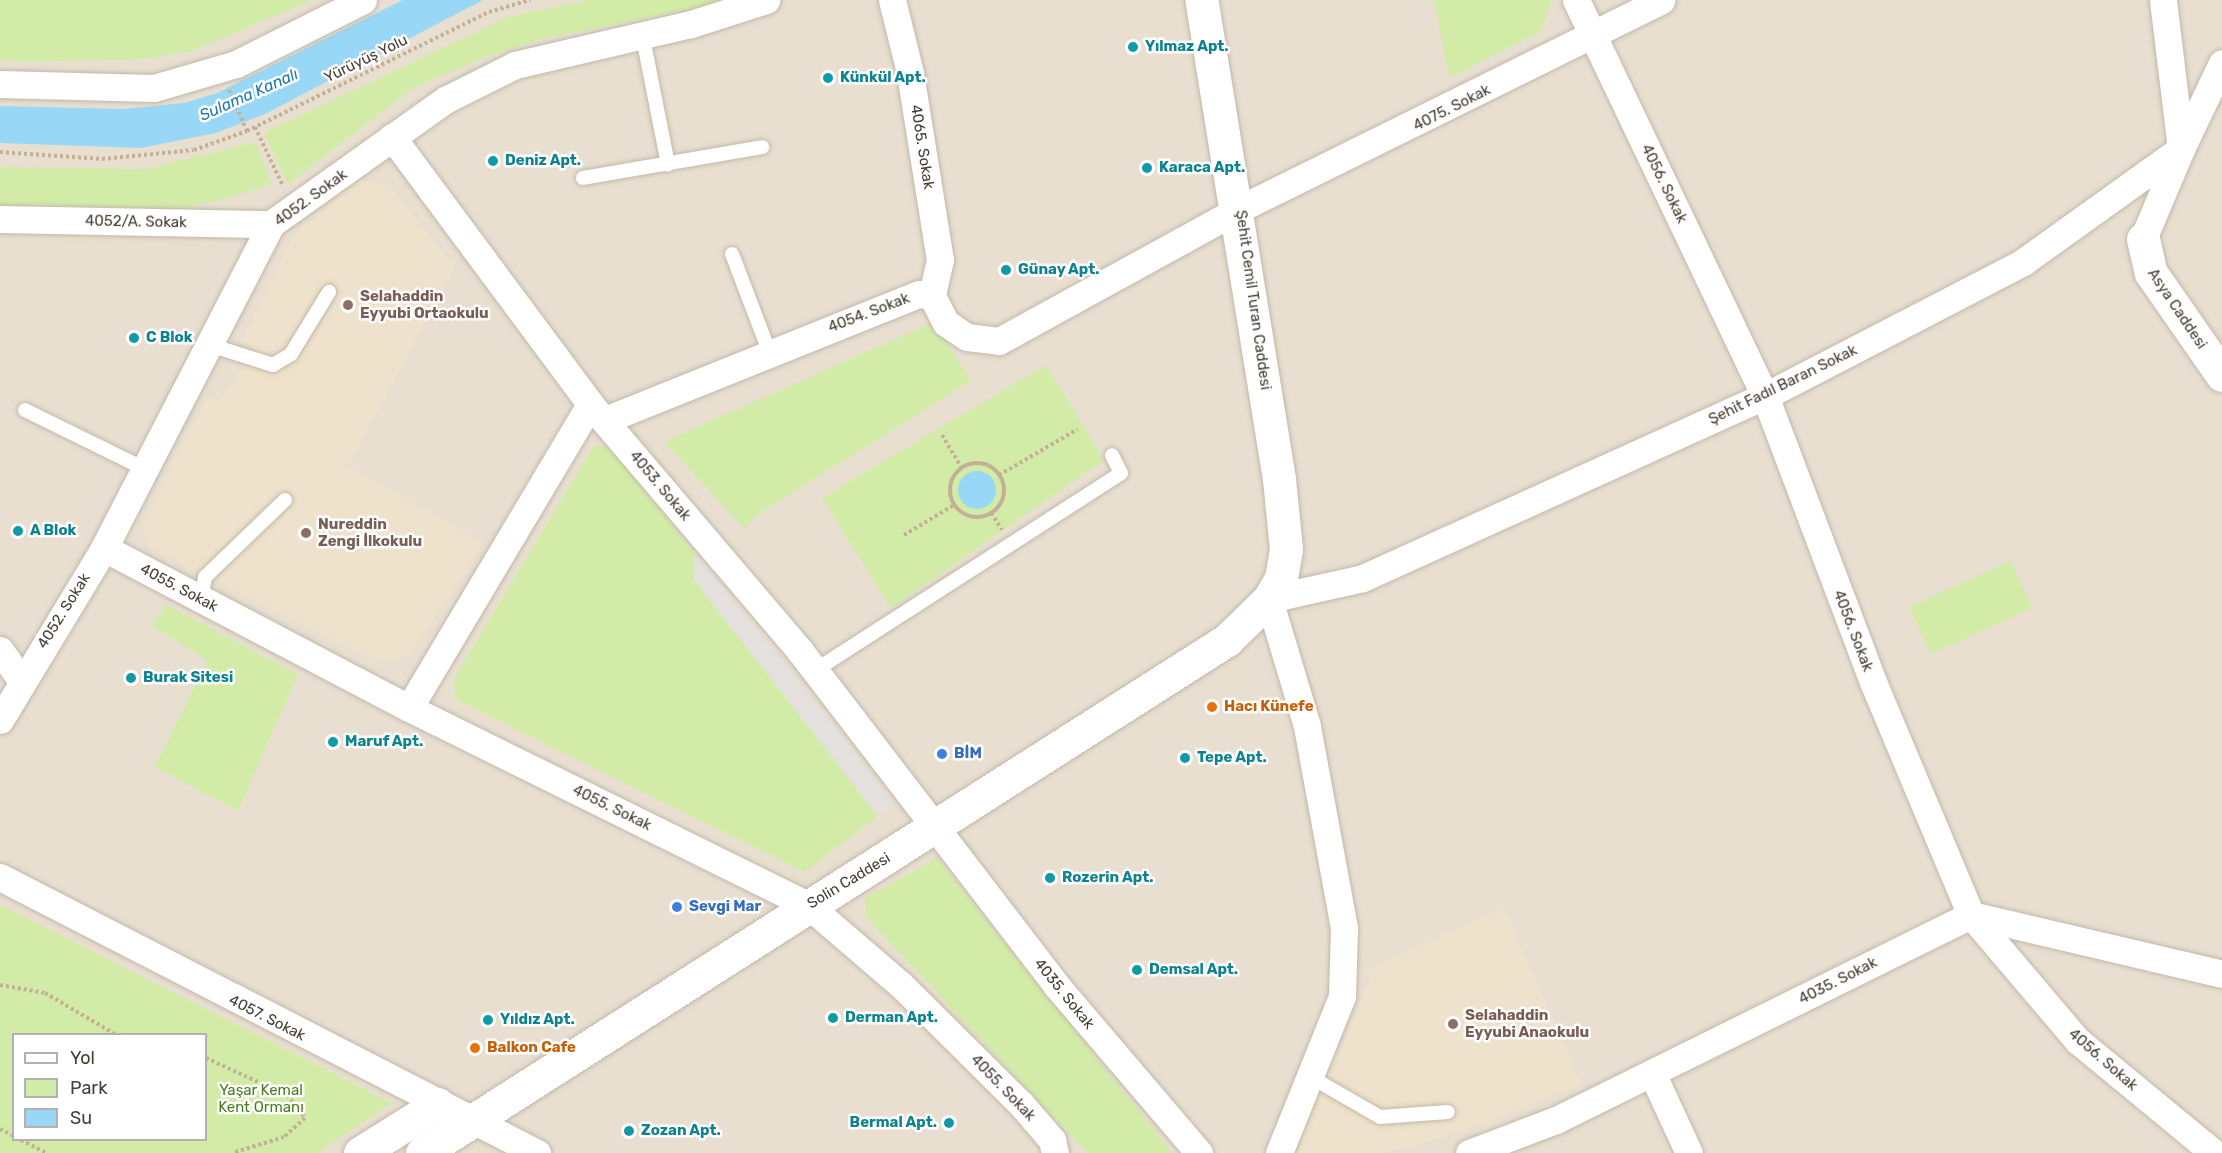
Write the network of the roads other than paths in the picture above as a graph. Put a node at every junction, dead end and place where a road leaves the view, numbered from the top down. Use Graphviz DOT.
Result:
graph roads {
  1 [pos="363,0"];
  2 [pos="766,0"];
  3 [pos="892,0"];
  4 [pos="1201,0"];
  5 [pos="1576,0"];
  6 [pos="1661,0"];
  7 [pos="2163,0"];
  8 [pos="642,33"];
  9 [pos="1593,37"];
  10 [pos="2222,63"];
  11 [pos="0,84"];
  12 [pos="392,137"];
  13 [pos="762,147"];
  14 [pos="2181,149"];
  15 [pos="668,164"];
  16 [pos="583,178"];
  17 [pos="1239,209"];
  18 [pos="0,219"];
  19 [pos="272,224"];
  20 [pos="2143,239"];
  21 [pos="732,254"];
  22 [pos="329,292"];
  23 [pos="932,296"];
  24 [pos="210,345"];
  25 [pos="769,351"];
  26 [pos="2222,375"];
  27 [pos="1765,396"];
  28 [pos="25,410"];
  29 [pos="598,412"];
  30 [pos="1112,455"];
  31 [pos="145,469"];
  32 [pos="285,500"];
  33 [pos="104,548"];
  34 [pos="1269,599"];
  35 [pos="201,600"];
  36 [pos="0,650"];
  37 [pos="814,671"];
  38 [pos="21,680"];
  39 [pos="409,708"];
  40 [pos="0,720"];
  41 [pos="934,830"];
  42 [pos="0,877"];
  43 [pos="808,905"];
  44 [pos="1971,915"];
  45 [pos="2222,974"];
  46 [pos="1652,1073"];
  47 [pos="1309,1076"];
  48 [pos="438,1104"];
  49 [pos="1448,1112"];
  50 [pos="472,1122"];
  51 [pos="360,1153"];
  52 [pos="422,1153"];
  53 [pos="537,1153"];
  54 [pos="1056,1153"];
  55 [pos="1199,1153"];
  56 [pos="1279,1153"];
  57 [pos="1468,1153"];
  58 [pos="1689,1153"];
  59 [pos="2214,1153"];
  1 -- 11 [label="street"];
  2 -- 8 [label="street, 4052. Sokak"];
  3 -- 23 [label="street, 4065. Sokak"];
  4 -- 17 [label="street, Şehit Cemil Turan Caddesi"];
  5 -- 9 [label="street, 4056. Sokak"];
  6 -- 9 [label="street, 4075. Sokak"];
  7 -- 14 [label="street"];
  8 -- 12 [label="street, 4052. Sokak"];
  8 -- 15 [label="lane"];
  9 -- 17 [label="street, 4075. Sokak"];
  9 -- 27 [label="street, 4056. Sokak"];
  10 -- 14 [label="street, Şehit Fadıl Baran Sokak"];
  12 -- 19 [label="street, 4052. Sokak"];
  12 -- 29 [label="street, 4053. Sokak"];
  13 -- 15 [label="lane"];
  14 -- 20 [label="street"];
  14 -- 27 [label="street, Şehit Fadıl Baran Sokak"];
  15 -- 16 [label="lane"];
  17 -- 23 [label="street, 4054. Sokak"];
  17 -- 34 [label="street, Şehit Cemil Turan Caddesi"];
  18 -- 19 [label="street, 4052/A. Sokak"];
  19 -- 24 [label="street, 4052. Sokak"];
  20 -- 26 [label="street, Asya Caddesi"];
  21 -- 25 [label="lane"];
  22 -- 24 [label="lane"];
  23 -- 25 [label="street, 4054. Sokak"];
  24 -- 31 [label="street, 4052. Sokak"];
  25 -- 29 [label="street, 4054. Sokak"];
  27 -- 34 [label="street, Şehit Fadıl Baran Sokak"];
  27 -- 44 [label="street, 4056. Sokak"];
  28 -- 31 [label="lane"];
  29 -- 37 [label="street, 4053. Sokak"];
  29 -- 39 [label="street"];
  30 -- 37 [label="lane"];
  31 -- 33 [label="street, 4052. Sokak"];
  32 -- 35 [label="lane"];
  33 -- 35 [label="street, 4055. Sokak"];
  33 -- 38 [label="street, 4052. Sokak"];
  34 -- 41 [label="street, Solin Caddesi"];
  34 -- 47 [label="street"];
  35 -- 39 [label="street, 4055. Sokak"];
  36 -- 38 [label="street"];
  37 -- 41 [label="street, 4053. Sokak"];
  38 -- 40 [label="street, 4052. Sokak"];
  39 -- 43 [label="street, 4055. Sokak"];
  41 -- 43 [label="street, Solin Caddesi"];
  41 -- 55 [label="street, 4035. Sokak"];
  42 -- 48 [label="street, 4057. Sokak"];
  43 -- 50 [label="street, Solin Caddesi"];
  43 -- 54 [label="street, 4055. Sokak"];
  44 -- 45 [label="street"];
  44 -- 46 [label="street, 4035. Sokak"];
  44 -- 59 [label="street, 4056. Sokak"];
  46 -- 57 [label="street, 4035. Sokak"];
  46 -- 58 [label="street"];
  47 -- 49 [label="lane"];
  47 -- 56 [label="street"];
  48 -- 50 [label="street, 4057. Sokak"];
  48 -- 51 [label="street"];
  50 -- 52 [label="street, Solin Caddesi"];
  50 -- 53 [label="street, 4057. Sokak"];
}
